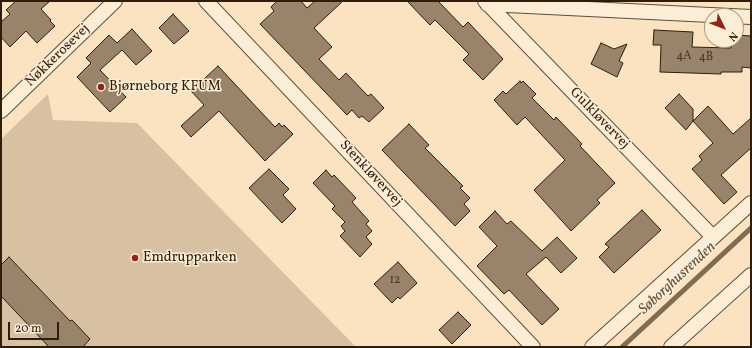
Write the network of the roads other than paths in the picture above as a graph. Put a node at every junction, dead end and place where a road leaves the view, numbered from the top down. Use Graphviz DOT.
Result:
graph roads {
  1 [pos="115,1"];
  2 [pos="206,1"];
  3 [pos="486,2"];
  4 [pos="751,17"];
  5 [pos="1,111"];
  6 [pos="751,203"];
  7 [pos="713,237"];
  8 [pos="751,275"];
  9 [pos="533,347"];
  10 [pos="592,347"];
  11 [pos="671,347"];
  1 -- 5 [label="street, Nøkkerosevej"];
  2 -- 9 [label="street, Stenkløvervej"];
  3 -- 4 [label="street"];
  3 -- 7 [label="street, Gulkløvervej"];
  6 -- 7 [label="street"];
  7 -- 10 [label="street"];
  8 -- 11 [label="street"];
}
